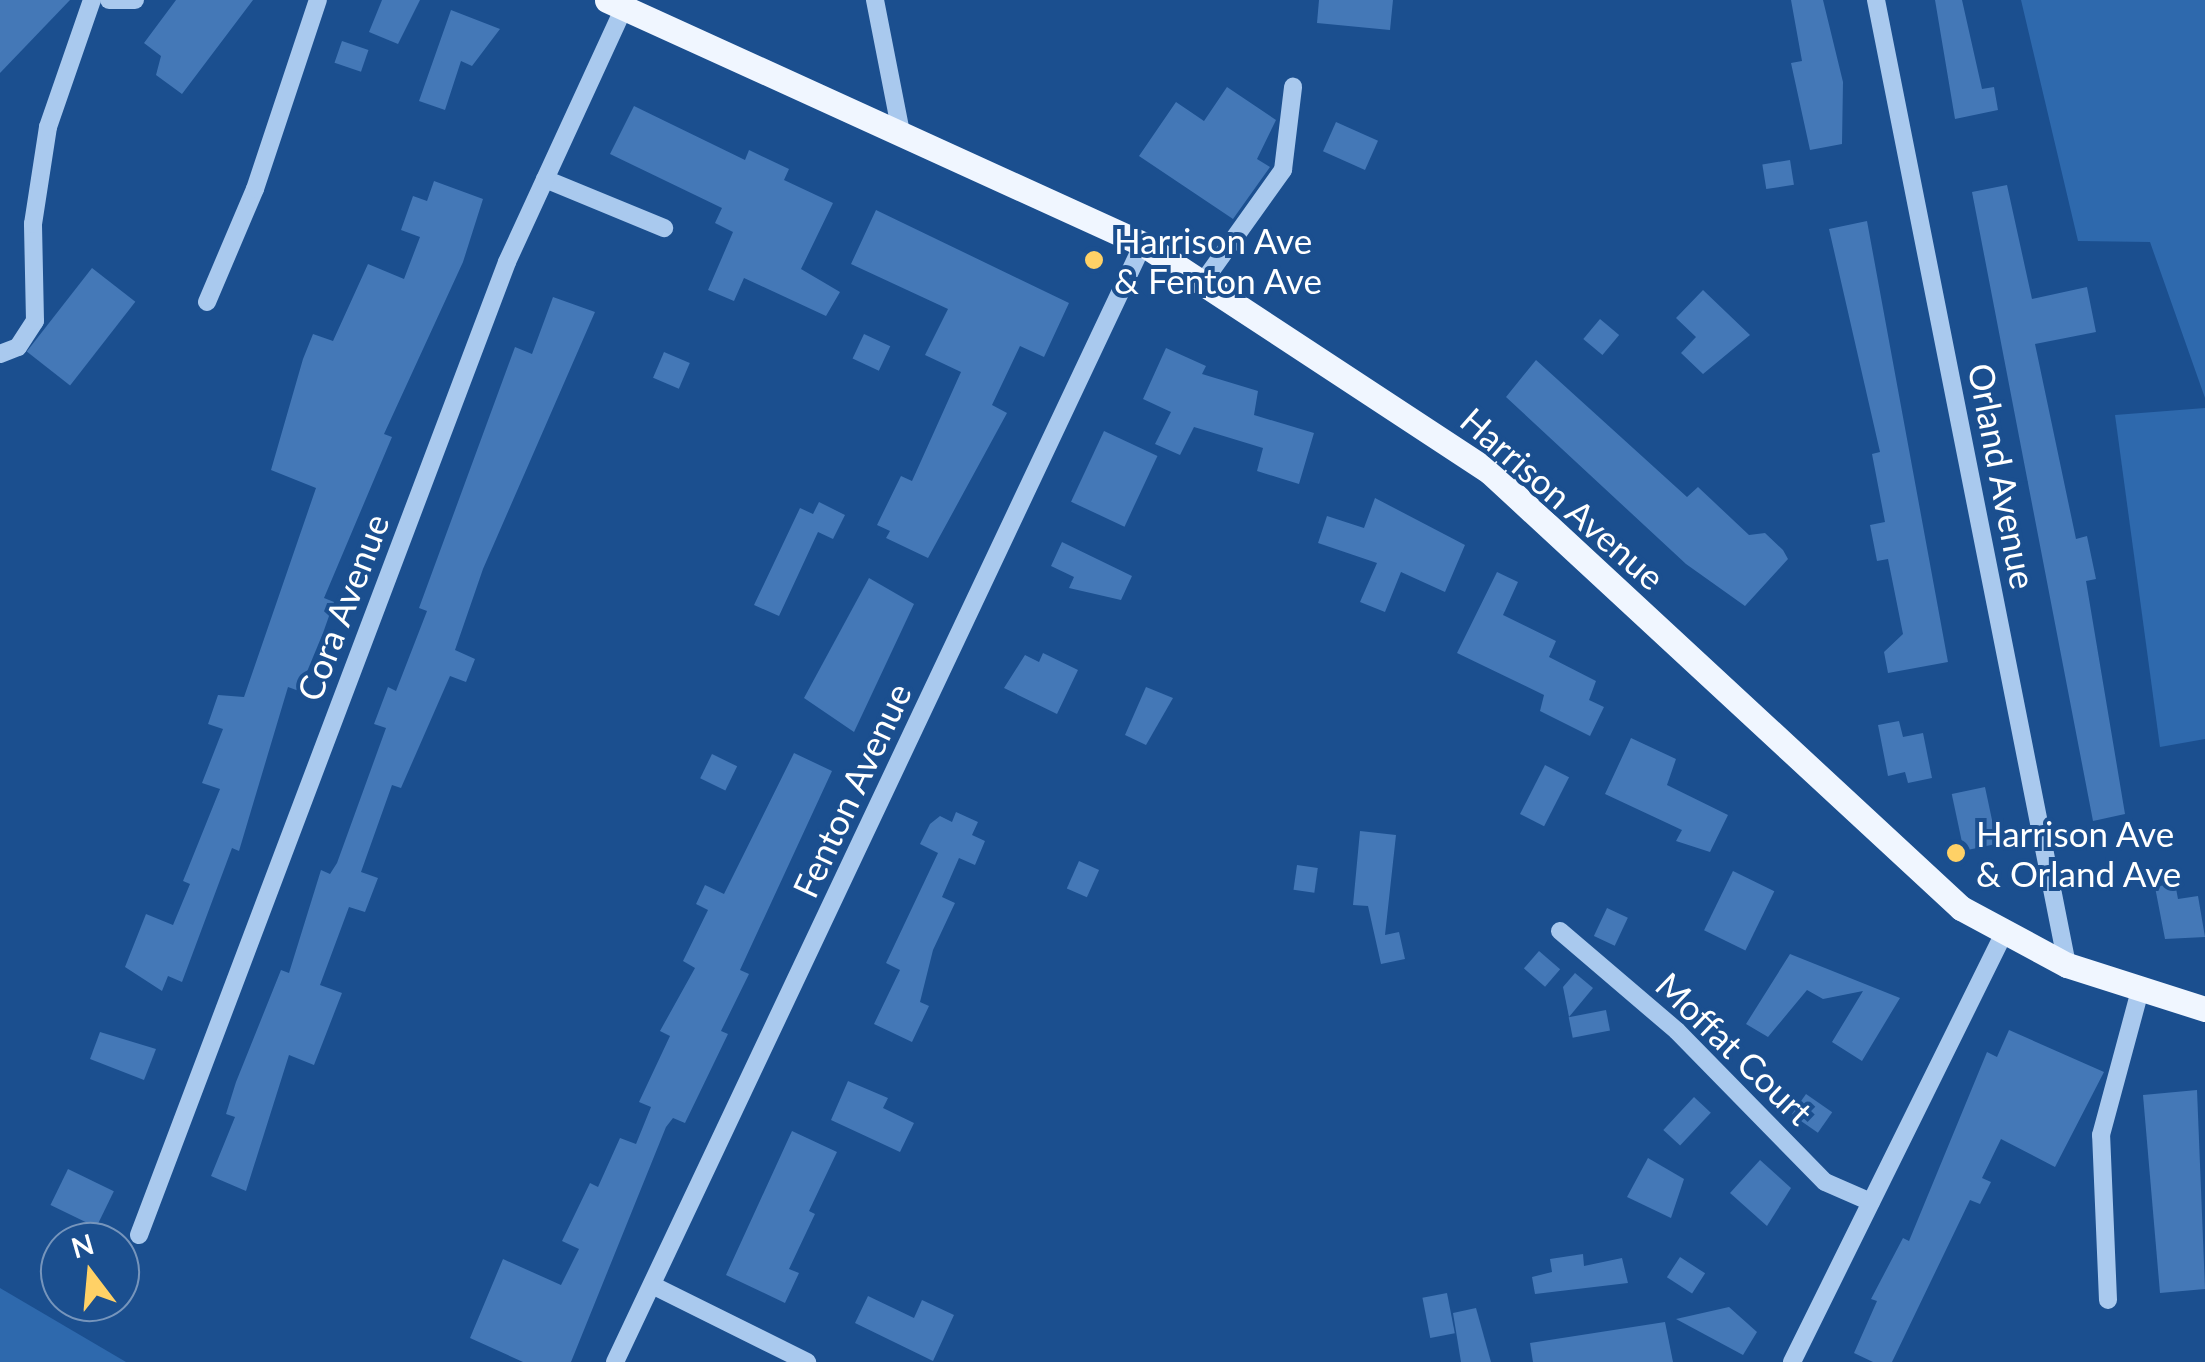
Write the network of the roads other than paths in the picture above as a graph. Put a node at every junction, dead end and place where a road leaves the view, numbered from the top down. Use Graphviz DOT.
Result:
graph roads {
  1 [pos="92,0"];
  2 [pos="109,0"];
  3 [pos="135,0"];
  4 [pos="318,0"];
  5 [pos="876,0"];
  6 [pos="1876,0"];
  7 [pos="615,5"];
  8 [pos="1294,87"];
  9 [pos="901,132"];
  10 [pos="545,179"];
  11 [pos="664,228"];
  12 [pos="1143,244"];
  13 [pos="1203,282"];
  14 [pos="206,302"];
  15 [pos="0,354"];
  16 [pos="1560,931"];
  17 [pos="2004,935"];
  18 [pos="2066,965"];
  19 [pos="2140,990"];
  20 [pos="2205,1009"];
  21 [pos="1870,1202"];
  22 [pos="140,1232"];
  23 [pos="654,1286"];
  24 [pos="2108,1300"];
  25 [pos="615,1362"];
  26 [pos="807,1362"];
  27 [pos="1792,1362"];
  1 -- 15 [label="street"];
  2 -- 3 [label="street"];
  4 -- 14 [label="street"];
  5 -- 9 [label="street"];
  6 -- 18 [label="street, Orland Avenue"];
  7 -- 9 [label="main road, Harrison Avenue"];
  7 -- 10 [label="street, Cora Avenue"];
  8 -- 13 [label="street"];
  9 -- 12 [label="main road, Harrison Avenue"];
  10 -- 11 [label="street"];
  10 -- 22 [label="street, Cora Avenue"];
  12 -- 13 [label="main road, Harrison Avenue"];
  12 -- 23 [label="street, Fenton Avenue"];
  13 -- 17 [label="main road, Harrison Avenue"];
  16 -- 21 [label="street, Moffat Court"];
  17 -- 18 [label="main road, Harrison Avenue"];
  17 -- 21 [label="street"];
  18 -- 19 [label="main road, Harrison Avenue"];
  19 -- 20 [label="main road, Harrison Avenue"];
  19 -- 24 [label="street"];
  21 -- 27 [label="street"];
  23 -- 25 [label="street, Fenton Avenue"];
  23 -- 26 [label="street"];
}
